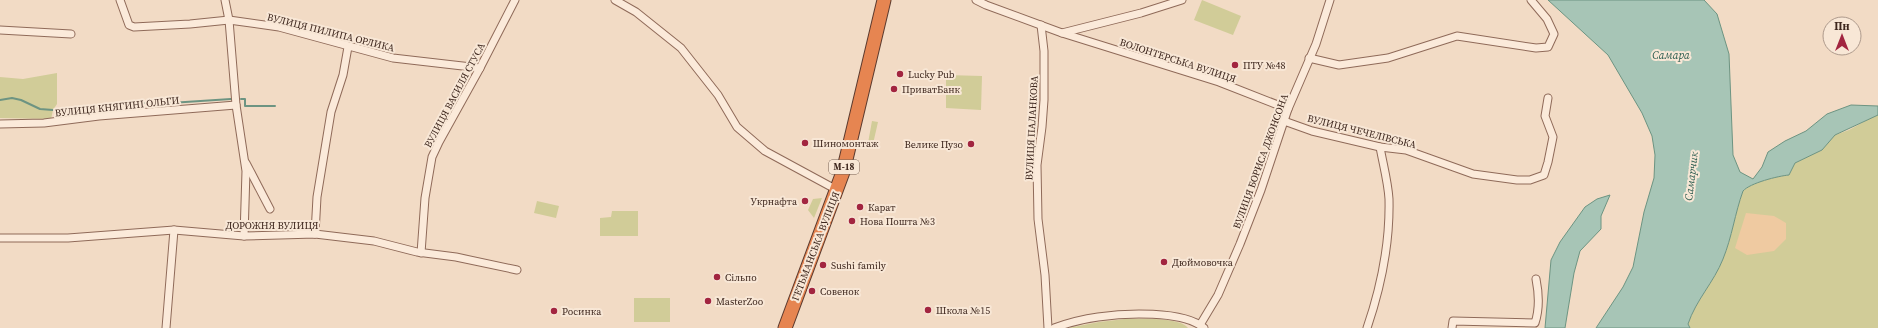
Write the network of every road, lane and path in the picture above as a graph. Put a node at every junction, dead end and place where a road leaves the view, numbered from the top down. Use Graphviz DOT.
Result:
graph roads {
  1 [pos="120,0"];
  2 [pos="225,0"];
  3 [pos="515,0"];
  4 [pos="615,0"];
  5 [pos="884,0"];
  6 [pos="976,0"];
  7 [pos="1182,0"];
  8 [pos="1330,0"];
  9 [pos="1531,0"];
  10 [pos="229,20"];
  11 [pos="1041,25"];
  12 [pos="0,30"];
  13 [pos="1062,33"];
  14 [pos="71,34"];
  15 [pos="348,46"];
  16 [pos="1309,58"];
  17 [pos="480,68"];
  18 [pos="1548,98"];
  19 [pos="236,105"];
  20 [pos="1288,109"];
  21 [pos="1284,121"];
  22 [pos="0,124"];
  23 [pos="1380,147"];
  24 [pos="244,158"];
  25 [pos="837,190"];
  26 [pos="270,209"];
  27 [pos="174,230"];
  28 [pos="315,234"];
  29 [pos="244,236"];
  30 [pos="0,238"];
  31 [pos="421,252"];
  32 [pos="517,270"];
  33 [pos="1536,279"];
  34 [pos="1202,326"];
  35 [pos="166,328"];
  36 [pos="785,328"];
  37 [pos="1048,328"];
  38 [pos="1054,328"];
  39 [pos="1367,328"];
  40 [pos="1452,328"];
  1 -- 10 [label="street, ВУЛИЦЯ ПИЛИПА ОРЛИКА"];
  2 -- 10 [label="street"];
  3 -- 17 [label="street, ВУЛИЦЯ ВАСИЛЯ СТУСА"];
  4 -- 25 [label="street"];
  5 -- 25 [label="highway, ГЕТЬМАНСЬКА ВУЛИЦЯ / М-18"];
  6 -- 11 [label="street, ВОЛОНТЕРСЬКА ВУЛИЦЯ"];
  7 -- 13 [label="street"];
  8 -- 16 [label="street, ВУЛИЦЯ БОРИСА ДЖОНСОНА"];
  9 -- 16 [label="street"];
  10 -- 15 [label="street, ВУЛИЦЯ ПИЛИПА ОРЛИКА"];
  10 -- 19 [label="street"];
  11 -- 13 [label="street, ВОЛОНТЕРСЬКА ВУЛИЦЯ"];
  11 -- 37 [label="street, ВУЛИЦЯ ПАЛАНКОВА"];
  12 -- 14 [label="street"];
  13 -- 20 [label="street, ВОЛОНТЕРСЬКА ВУЛИЦЯ"];
  15 -- 17 [label="street, ВУЛИЦЯ ПИЛИПА ОРЛИКА"];
  15 -- 28 [label="street"];
  16 -- 20 [label="street, ВУЛИЦЯ БОРИСА ДЖОНСОНА"];
  17 -- 31 [label="street, ВУЛИЦЯ ВАСИЛЯ СТУСА"];
  18 -- 23 [label="street, ВУЛИЦЯ ЧЕЧЕЛІВСЬКА"];
  19 -- 22 [label="street, ВУЛИЦЯ КНЯГИНІ ОЛЬГИ"];
  19 -- 24 [label="street"];
  20 -- 21 [label="street, ВУЛИЦЯ БОРИСА ДЖОНСОНА"];
  21 -- 23 [label="street, ВУЛИЦЯ ЧЕЧЕЛІВСЬКА"];
  21 -- 34 [label="street, ВУЛИЦЯ БОРИСА ДЖОНСОНА"];
  23 -- 39 [label="street"];
  24 -- 26 [label="street"];
  24 -- 29 [label="street"];
  25 -- 36 [label="highway, ГЕТЬМАНСЬКА ВУЛИЦЯ / М-18"];
  27 -- 29 [label="street, ДОРОЖНЯ ВУЛИЦЯ"];
  27 -- 30 [label="street, ДОРОЖНЯ ВУЛИЦЯ"];
  27 -- 35 [label="street"];
  28 -- 29 [label="street, ДОРОЖНЯ ВУЛИЦЯ"];
  28 -- 31 [label="street, ДОРОЖНЯ ВУЛИЦЯ"];
  31 -- 32 [label="street, ДОРОЖНЯ ВУЛИЦЯ"];
  33 -- 40 [label="street"];
  34 -- 38 [label="street"];
}
